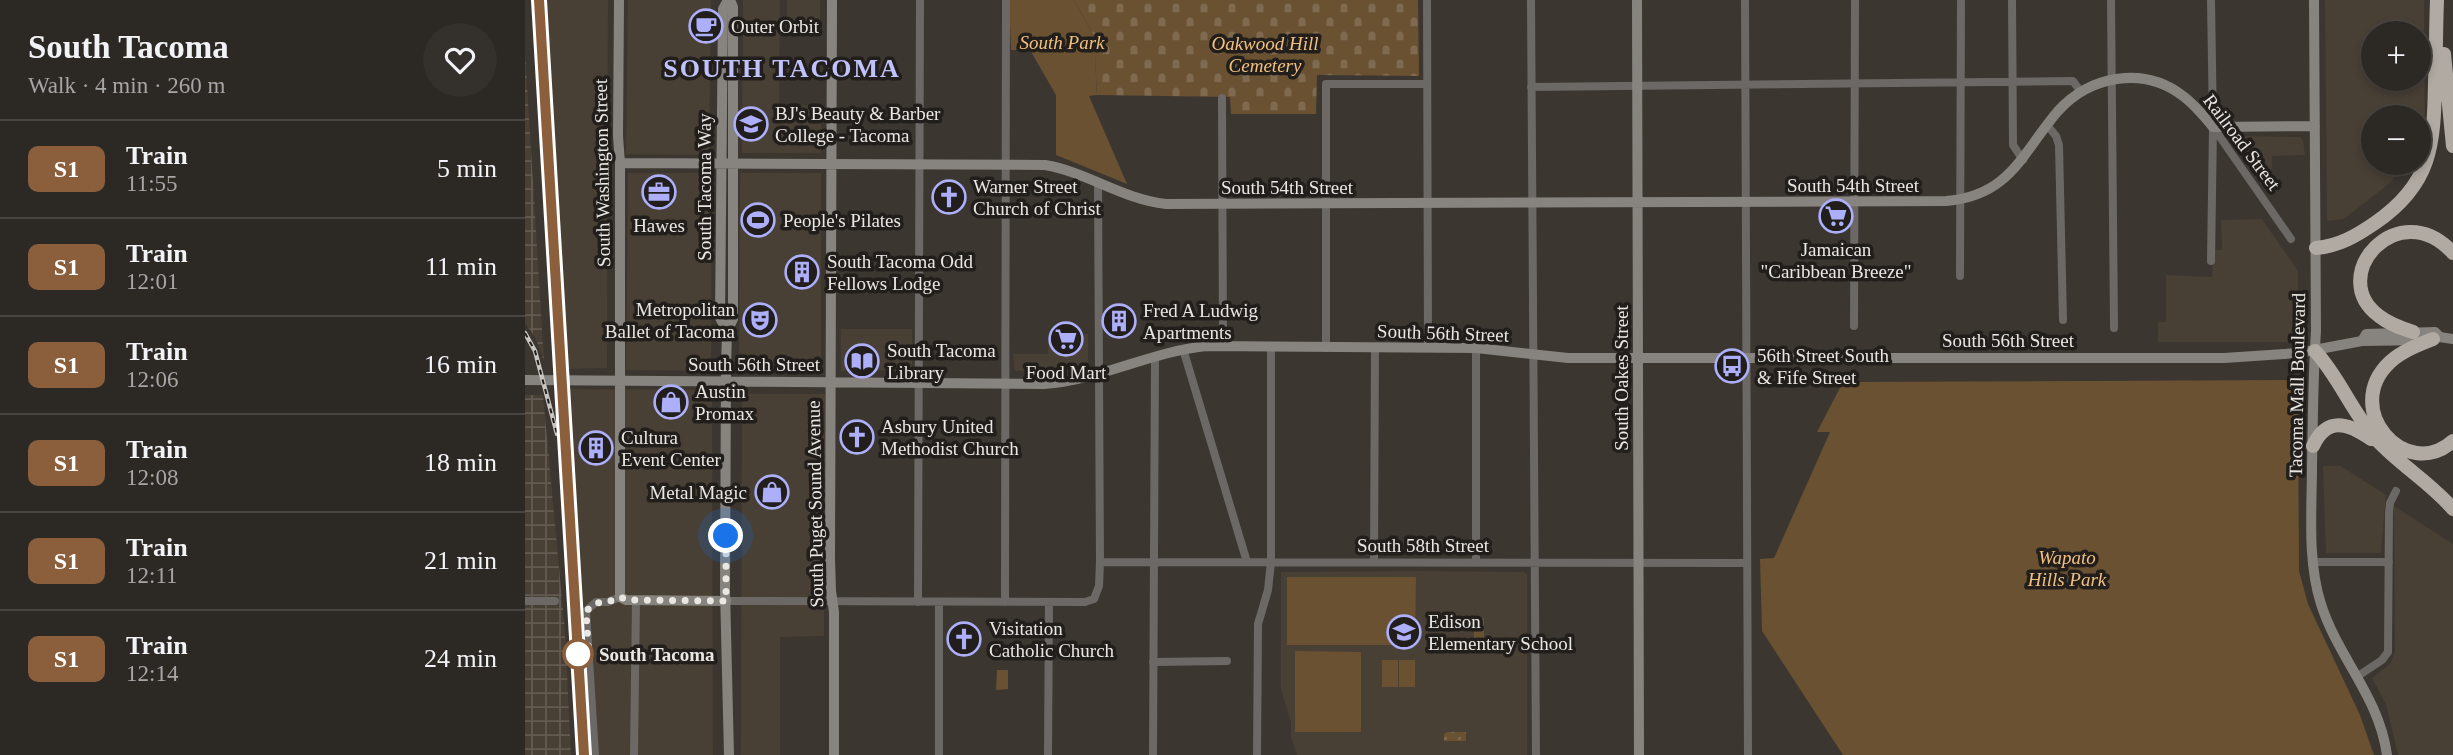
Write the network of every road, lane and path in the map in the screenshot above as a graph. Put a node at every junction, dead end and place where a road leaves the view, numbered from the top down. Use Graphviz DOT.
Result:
graph roads {
  1 [pos="619,0"];
  2 [pos="729,0"];
  3 [pos="832,0"];
  4 [pos="920,0"];
  5 [pos="1006,0"];
  6 [pos="1426,0"];
  7 [pos="1531,0"];
  8 [pos="1637,0"];
  9 [pos="1745,0"];
  10 [pos="1855,0"];
  11 [pos="1961,0"];
  12 [pos="2012,0"];
  13 [pos="2111,0"];
  14 [pos="2211,0"];
  15 [pos="2314,0"];
  16 [pos="2437,0"];
  17 [pos="2111,79"];
  18 [pos="1427,83"];
  19 [pos="1961,83"];
  20 [pos="2013,83"];
  21 [pos="1854,84"];
  22 [pos="1638,85"];
  23 [pos="1745,85"];
  24 [pos="1531,87"];
  25 [pos="2081,92"];
  26 [pos="1222,98"];
  27 [pos="2047,125"];
  28 [pos="2315,126"];
  29 [pos="2213,127"];
  30 [pos="2453,146"];
  31 [pos="2023,160"];
  32 [pos="620,163"];
  33 [pos="727,163"];
  34 [pos="920,163"];
  35 [pos="1007,163"];
  36 [pos="831,164"];
  37 [pos="1098,184"];
  38 [pos="1960,200"];
  39 [pos="1638,203"];
  40 [pos="1746,203"];
  41 [pos="1855,203"];
  42 [pos="1532,204"];
  43 [pos="1221,205"];
  44 [pos="1325,205"];
  45 [pos="1428,205"];
  46 [pos="2291,239"];
  47 [pos="2316,247"];
  48 [pos="2453,253"];
  49 [pos="2211,261"];
  50 [pos="1960,276"];
  51 [pos="2063,320"];
  52 [pos="1854,326"];
  53 [pos="2114,328"];
  54 [pos="2413,332"];
  55 [pos="2436,338"];
  56 [pos="2453,339"];
  57 [pos="2362,341"];
  58 [pos="1223,346"];
  59 [pos="1428,347"];
  60 [pos="1271,348"];
  61 [pos="1326,348"];
  62 [pos="1375,348"];
  63 [pos="1476,348"];
  64 [pos="1184,349"];
  65 [pos="2315,351"];
  66 [pos="1533,355"];
  67 [pos="1155,356"];
  68 [pos="1638,357"];
  69 [pos="1747,358"];
  70 [pos="1098,374"];
  71 [pos="525,380"];
  72 [pos="621,381"];
  73 [pos="726,382"];
  74 [pos="831,382"];
  75 [pos="919,384"];
  76 [pos="1007,384"];
  77 [pos="2453,441"];
  78 [pos="2313,446"];
  79 [pos="2403,465"];
  80 [pos="2396,491"];
  81 [pos="2453,509"];
  82 [pos="1100,562"];
  83 [pos="1154,562"];
  84 [pos="1247,562"];
  85 [pos="1271,562"];
  86 [pos="1374,562"];
  87 [pos="1476,562"];
  88 [pos="1534,562"];
  89 [pos="1639,562"];
  90 [pos="1747,562"];
  91 [pos="2313,562"];
  92 [pos="2389,562"];
  93 [pos="620,597"];
  94 [pos="636,600"];
  95 [pos="525,601"];
  96 [pos="555,601"];
  97 [pos="726,601"];
  98 [pos="834,602"];
  99 [pos="918,602"];
  100 [pos="939,602"];
  101 [pos="1005,602"];
  102 [pos="1049,602"];
  103 [pos="1227,661"];
  104 [pos="1153,662"];
  105 [pos="2358,676"];
  106 [pos="595,755"];
  107 [pos="634,755"];
  108 [pos="729,755"];
  109 [pos="834,755"];
  110 [pos="939,755"];
  111 [pos="1048,755"];
  112 [pos="1153,755"];
  113 [pos="1257,755"];
  114 [pos="1536,755"];
  115 [pos="1639,755"];
  116 [pos="1748,755"];
  117 [pos="2387,755"];
  1 -- 32 [label="street, South Washington Street"];
  2 -- 33 [label="street, South Tacoma Way"];
  3 -- 36 [label="street, South Puget Sound Avenue"];
  4 -- 34 [label="street"];
  5 -- 35 [label="street"];
  6 -- 18 [label="street"];
  7 -- 24 [label="street"];
  8 -- 22 [label="street, South Oakes Street"];
  9 -- 23 [label="street"];
  10 -- 21 [label="street"];
  11 -- 19 [label="street"];
  12 -- 20 [label="street"];
  13 -- 17 [label="street"];
  14 -- 29 [label="street"];
  15 -- 28 [label="street, Tacoma Mall Boulevard"];
  16 -- 30 [label="highway"];
  16 -- 47 [label="highway"];
  17 -- 25 [label="street"];
  17 -- 29 [label="street, Railroad Street"];
  17 -- 53 [label="street"];
  18 -- 44 [label="street"];
  18 -- 45 [label="street"];
  19 -- 20 [label="street"];
  19 -- 21 [label="street"];
  19 -- 38 [label="street"];
  20 -- 25 [label="street"];
  20 -- 31 [label="street"];
  21 -- 23 [label="street"];
  21 -- 41 [label="street"];
  22 -- 23 [label="street"];
  22 -- 24 [label="street"];
  22 -- 39 [label="street, South Oakes Street"];
  23 -- 40 [label="street"];
  24 -- 42 [label="street"];
  25 -- 27 [label="street"];
  26 -- 43 [label="street"];
  27 -- 31 [label="street"];
  27 -- 51 [label="street"];
  28 -- 29 [label="street"];
  28 -- 47 [label="street, Tacoma Mall Boulevard"];
  29 -- 46 [label="street, Railroad Street"];
  29 -- 49 [label="street"];
  31 -- 38 [label="street"];
  32 -- 33 [label="street, South 54th Street"];
  32 -- 72 [label="street, South Washington Street"];
  33 -- 36 [label="street, South 54th Street"];
  33 -- 73 [label="street, South Tacoma Way"];
  34 -- 35 [label="street, South 54th Street"];
  34 -- 36 [label="street, South 54th Street"];
  34 -- 75 [label="street"];
  35 -- 37 [label="street, South 54th Street"];
  35 -- 76 [label="street"];
  36 -- 74 [label="street, South Puget Sound Avenue"];
  37 -- 43 [label="street, South 54th Street"];
  37 -- 70 [label="street"];
  38 -- 41 [label="street, South 54th Street"];
  38 -- 50 [label="street"];
  39 -- 40 [label="street, South 54th Street"];
  39 -- 42 [label="street, South 54th Street"];
  39 -- 68 [label="street, South Oakes Street"];
  40 -- 41 [label="street, South 54th Street"];
  40 -- 69 [label="street"];
  41 -- 52 [label="street"];
  42 -- 45 [label="street, South 54th Street"];
  42 -- 66 [label="street"];
  43 -- 44 [label="street, South 54th Street"];
  43 -- 58 [label="street"];
  44 -- 45 [label="street, South 54th Street"];
  44 -- 61 [label="street"];
  45 -- 59 [label="street"];
  47 -- 65 [label="street, Tacoma Mall Boulevard"];
  48 -- 54 [label="highway"];
  54 -- 55 [label="street, South 56th Street"];
  54 -- 57 [label="street, South 56th Street"];
  55 -- 56 [label="street, South 56th Street"];
  55 -- 57 [label="street, South 56th Street"];
  55 -- 77 [label="highway"];
  57 -- 65 [label="street, South 56th Street"];
  58 -- 60 [label="street, South 56th Street"];
  58 -- 64 [label="street, South 56th Street"];
  59 -- 62 [label="street, South 56th Street"];
  59 -- 63 [label="street, South 56th Street"];
  60 -- 61 [label="street, South 56th Street"];
  60 -- 85 [label="street"];
  61 -- 62 [label="street, South 56th Street"];
  62 -- 86 [label="street"];
  63 -- 66 [label="street, South 56th Street"];
  63 -- 87 [label="street"];
  64 -- 67 [label="street, South 56th Street"];
  64 -- 84 [label="street"];
  65 -- 69 [label="street, South 56th Street"];
  65 -- 78 [label="street, Tacoma Mall Boulevard"];
  65 -- 79 [label="highway"];
  66 -- 68 [label="street, South 56th Street"];
  66 -- 88 [label="street"];
  67 -- 70 [label="street, South 56th Street"];
  67 -- 83 [label="street"];
  68 -- 69 [label="street, South 56th Street"];
  68 -- 89 [label="street, South Oakes Street"];
  69 -- 90 [label="street"];
  70 -- 76 [label="street, South 56th Street"];
  70 -- 82 [label="street"];
  71 -- 72 [label="street, South 56th Street"];
  72 -- 73 [label="street, South 56th Street"];
  72 -- 93 [label="street, South Washington Street"];
  73 -- 74 [label="street, South 56th Street"];
  73 -- 97 [label="street, South Tacoma Way"];
  74 -- 75 [label="street, South 56th Street"];
  74 -- 98 [label="street, South Puget Sound Avenue"];
  75 -- 76 [label="street, South 56th Street"];
  75 -- 99 [label="street"];
  76 -- 101 [label="street"];
  78 -- 79 [label="highway"];
  78 -- 91 [label="street, Tacoma Mall Boulevard"];
  79 -- 81 [label="highway"];
  80 -- 92 [label="street"];
  82 -- 83 [label="street, South 58th Street"];
  82 -- 102 [label="street"];
  83 -- 84 [label="street, South 58th Street"];
  83 -- 104 [label="street"];
  84 -- 85 [label="street, South 58th Street"];
  85 -- 86 [label="street, South 58th Street"];
  85 -- 113 [label="street"];
  86 -- 87 [label="street, South 58th Street"];
  87 -- 88 [label="street, South 58th Street"];
  88 -- 89 [label="street, South 58th Street"];
  88 -- 114 [label="street"];
  89 -- 90 [label="street, South 58th Street"];
  89 -- 115 [label="street, South Oakes Street"];
  90 -- 116 [label="street"];
  91 -- 92 [label="street"];
  91 -- 105 [label="street, Tacoma Mall Boulevard"];
  92 -- 105 [label="street"];
  93 -- 94 [label="street"];
  93 -- 106 [label="street"];
  94 -- 97 [label="street"];
  94 -- 107 [label="street"];
  95 -- 96 [label="street"];
  97 -- 98 [label="street"];
  97 -- 108 [label="street, South Tacoma Way"];
  98 -- 99 [label="street"];
  98 -- 109 [label="street, South Puget Sound Avenue"];
  99 -- 100 [label="street"];
  100 -- 101 [label="street"];
  100 -- 110 [label="street"];
  101 -- 102 [label="street"];
  102 -- 111 [label="street"];
  103 -- 104 [label="street"];
  104 -- 112 [label="street"];
  105 -- 117 [label="street, Tacoma Mall Boulevard"];
}
